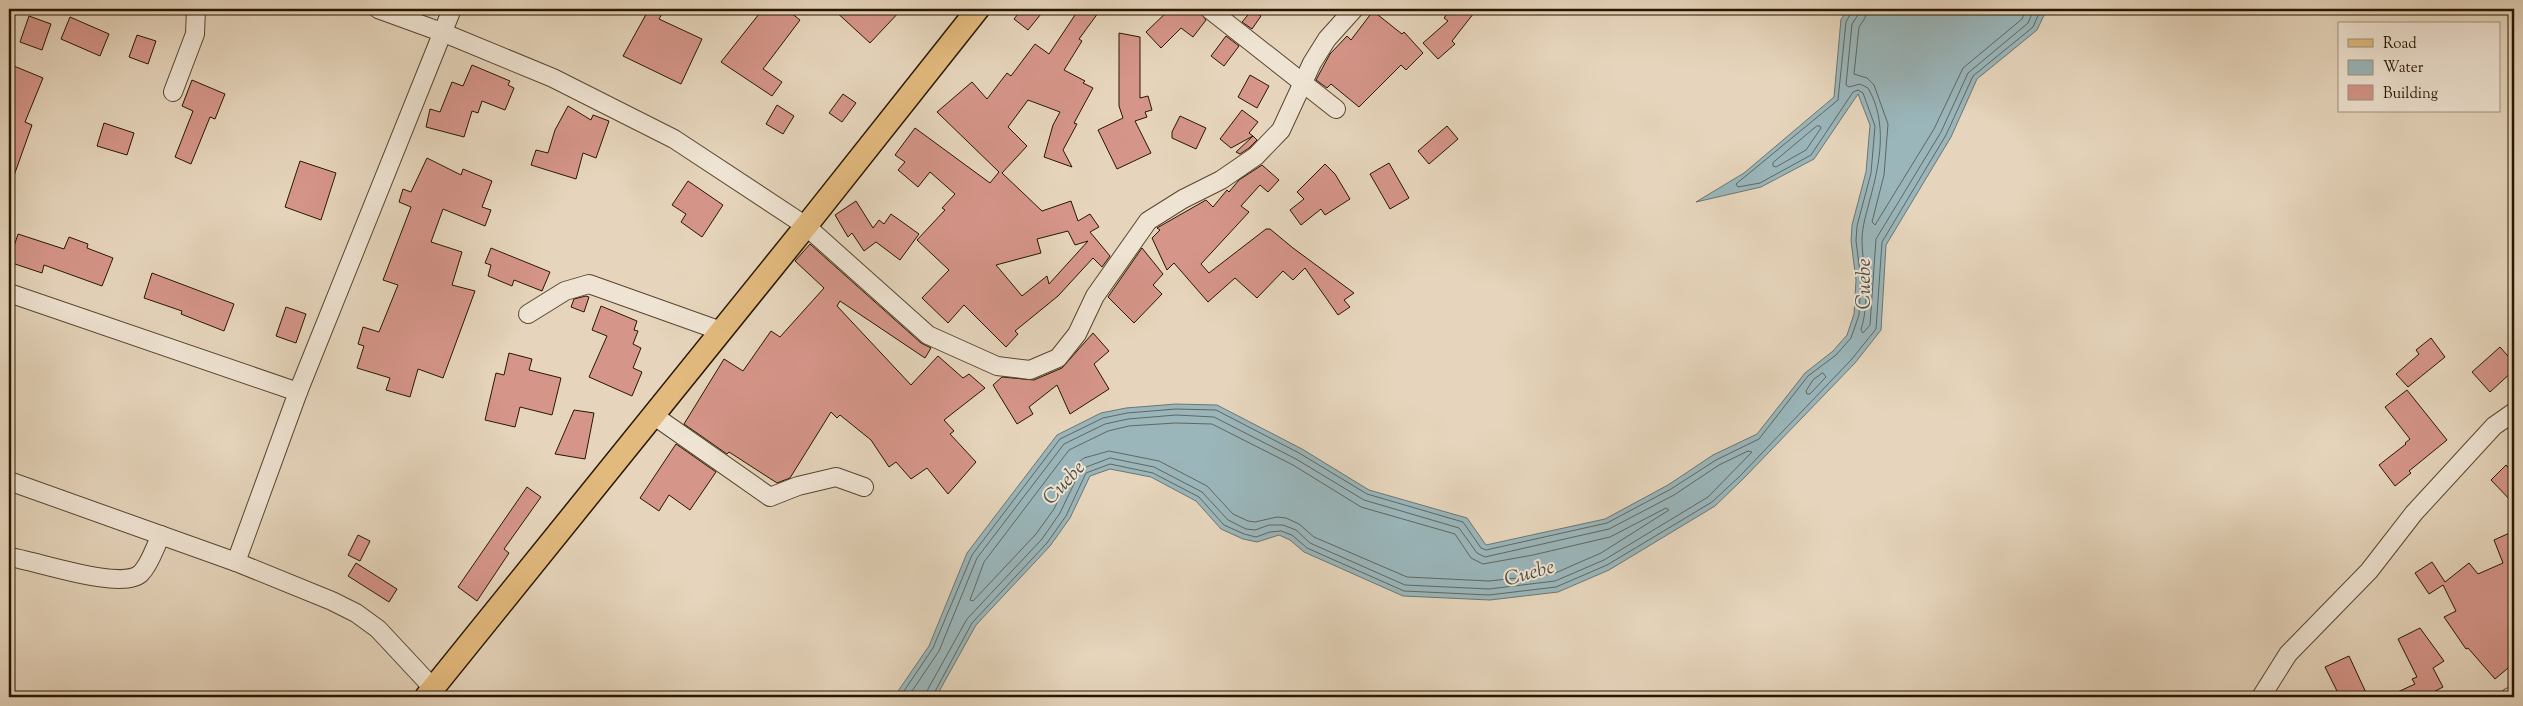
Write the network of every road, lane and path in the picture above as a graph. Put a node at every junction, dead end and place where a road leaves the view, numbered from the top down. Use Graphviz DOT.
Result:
graph roads {
  1 [pos="196,9"];
  2 [pos="378,9"];
  3 [pos="452,9"];
  4 [pos="978,9"];
  5 [pos="1209,9"];
  6 [pos="1354,9"];
  7 [pos="444,33"];
  8 [pos="1302,82"];
  9 [pos="173,92"];
  10 [pos="1336,108"];
  11 [pos="806,226"];
  12 [pos="9,293"];
  13 [pos="528,314"];
  14 [pos="721,331"];
  15 [pos="298,392"];
  16 [pos="2514,412"];
  17 [pos="654,415"];
  18 [pos="9,481"];
  19 [pos="864,487"];
  20 [pos="161,535"];
  21 [pos="9,557"];
  22 [pos="236,562"];
  23 [pos="429,693"];
  24 [pos="2514,696"];
  25 [pos="2262,697"];
  26 [pos="2510,697"];
  1 -- 9 [label="street"];
  2 -- 7 [label="street"];
  3 -- 7 [label="street"];
  4 -- 11 [label="main road"];
  5 -- 8 [label="street"];
  6 -- 8 [label="street"];
  7 -- 11 [label="street"];
  7 -- 15 [label="street"];
  8 -- 10 [label="street"];
  8 -- 11 [label="street"];
  11 -- 14 [label="main road"];
  12 -- 15 [label="street"];
  13 -- 14 [label="street"];
  14 -- 17 [label="main road"];
  15 -- 22 [label="street"];
  16 -- 25 [label="street"];
  17 -- 19 [label="street"];
  17 -- 23 [label="main road"];
  18 -- 20 [label="street"];
  20 -- 21 [label="street"];
  20 -- 22 [label="street"];
  22 -- 23 [label="street"];
  24 -- 26 [label="street"];
}
